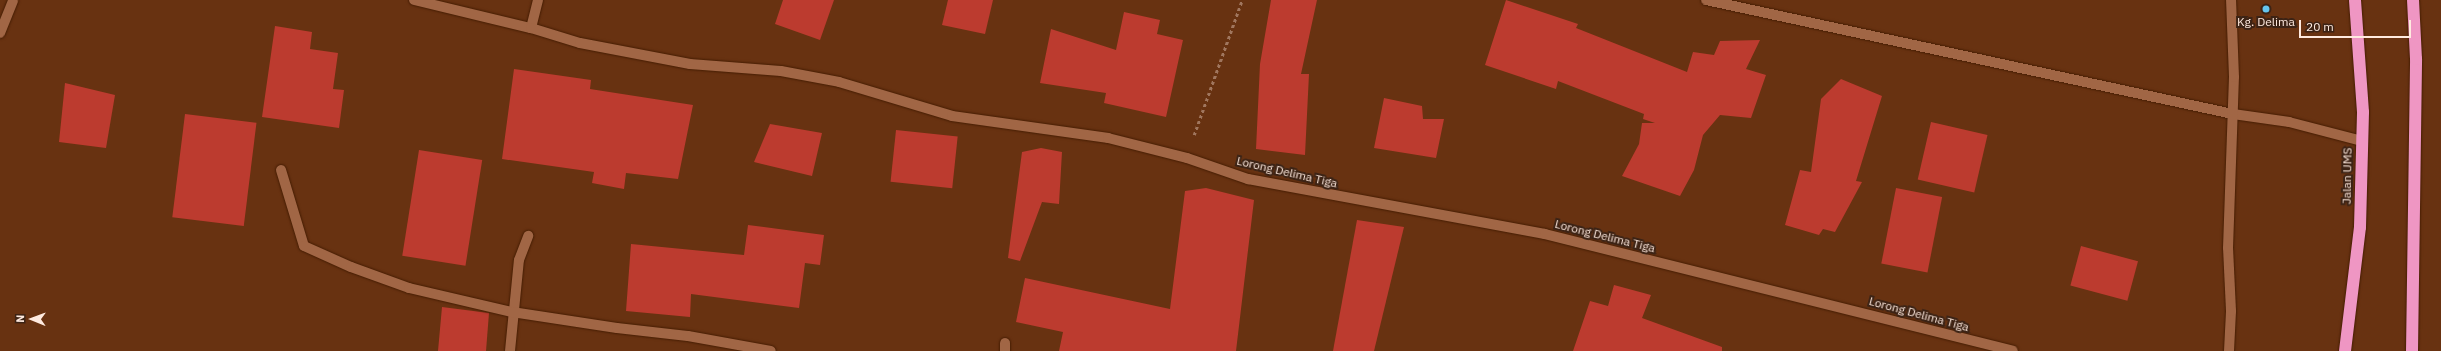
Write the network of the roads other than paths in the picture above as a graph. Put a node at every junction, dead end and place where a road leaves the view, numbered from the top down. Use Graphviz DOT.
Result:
graph roads {
  1 [pos="12,0"];
  2 [pos="414,0"];
  3 [pos="538,0"];
  4 [pos="1706,0"];
  5 [pos="2231,0"];
  6 [pos="2355,0"];
  7 [pos="2413,0"];
  8 [pos="531,28"];
  9 [pos="0,32"];
  10 [pos="2233,114"];
  11 [pos="2362,141"];
  12 [pos="281,170"];
  13 [pos="528,236"];
  14 [pos="512,312"];
  15 [pos="734,348"];
  16 [pos="510,351"];
  17 [pos="772,351"];
  18 [pos="2013,351"];
  19 [pos="2229,351"];
  20 [pos="2345,351"];
  21 [pos="2412,351"];
  1 -- 9 [label="street"];
  2 -- 8 [label="street, Lorong Delima Tiga"];
  3 -- 8 [label="street"];
  4 -- 10 [label="street"];
  5 -- 10 [label="street"];
  6 -- 11 [label="highway, Jalan UMS"];
  7 -- 21 [label="highway"];
  8 -- 18 [label="street, Lorong Delima Tiga"];
  10 -- 11 [label="street"];
  10 -- 19 [label="street"];
  11 -- 20 [label="highway, Jalan UMS"];
  12 -- 14 [label="street"];
  13 -- 14 [label="street"];
  14 -- 15 [label="street"];
  14 -- 16 [label="street"];
  15 -- 17 [label="street"];
}
